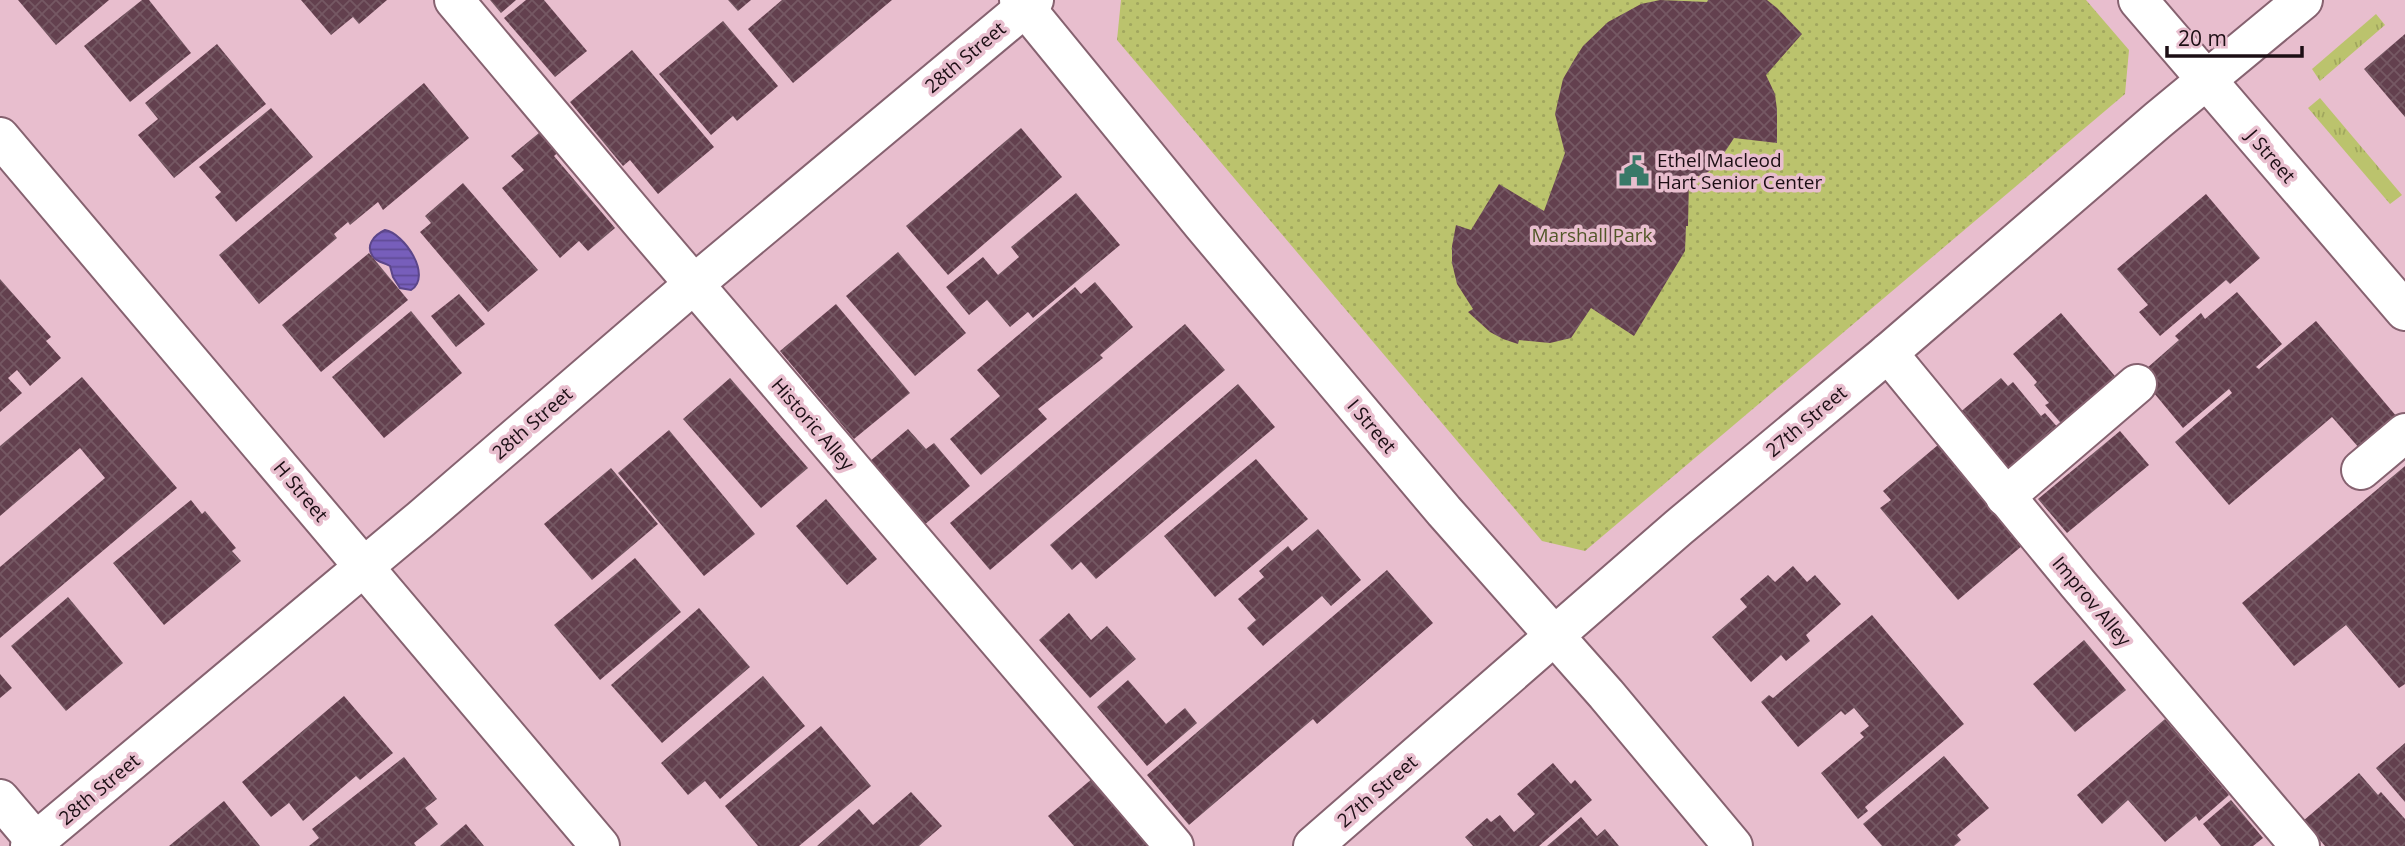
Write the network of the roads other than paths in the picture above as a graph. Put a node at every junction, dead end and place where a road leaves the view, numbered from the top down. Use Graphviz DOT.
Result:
graph roads {
  1 [pos="454,0"];
  2 [pos="2138,0"];
  3 [pos="2303,0"];
  4 [pos="1026,3"];
  5 [pos="2206,80"];
  6 [pos="0,137"];
  7 [pos="694,284"];
  8 [pos="2405,311"];
  9 [pos="1888,353"];
  10 [pos="2137,384"];
  11 [pos="2405,433"];
  12 [pos="2361,470"];
  13 [pos="2005,497"];
  14 [pos="365,566"];
  15 [pos="1555,636"];
  16 [pos="0,799"];
  17 [pos="35,844"];
  18 [pos="600,846"];
  19 [pos="1174,846"];
  20 [pos="1313,846"];
  21 [pos="1732,846"];
  22 [pos="2300,846"];
  1 -- 7 [label="street, Historic Alley"];
  2 -- 5 [label="street, J Street"];
  3 -- 5 [label="street, 27th Street"];
  4 -- 7 [label="street, 28th Street"];
  4 -- 15 [label="street, I Street"];
  5 -- 8 [label="street, J Street"];
  5 -- 9 [label="street, 27th Street"];
  6 -- 14 [label="street, H Street"];
  7 -- 14 [label="street, 28th Street"];
  7 -- 19 [label="street, Historic Alley"];
  9 -- 13 [label="street, Improv Alley"];
  9 -- 15 [label="street, 27th Street"];
  10 -- 13 [label="street"];
  11 -- 12 [label="street"];
  13 -- 22 [label="street, Improv Alley"];
  14 -- 17 [label="street, 28th Street"];
  14 -- 18 [label="street, H Street"];
  15 -- 20 [label="street, 27th Street"];
  15 -- 21 [label="street, I Street"];
  16 -- 17 [label="street"];
}
